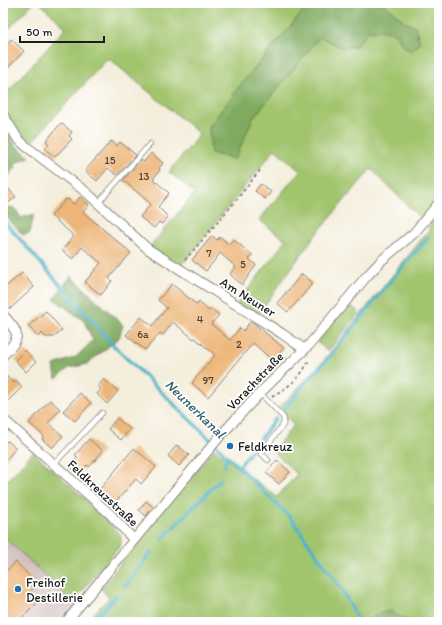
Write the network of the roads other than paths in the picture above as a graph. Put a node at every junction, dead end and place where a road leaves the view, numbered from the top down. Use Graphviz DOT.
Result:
graph roads {
  1 [pos="3,115"];
  2 [pos="150,144"];
  3 [pos="98,203"];
  4 [pos="439,203"];
  5 [pos="3,315"];
  6 [pos="304,349"];
  7 [pos="3,355"];
  8 [pos="260,393"];
  9 [pos="102,413"];
  10 [pos="3,419"];
  11 [pos="268,460"];
  12 [pos="54,465"];
  13 [pos="134,540"];
  14 [pos="66,622"];
  1 -- 3 [label="street, Am Neuner"];
  2 -- 3 [label="lane"];
  3 -- 6 [label="street, Am Neuner"];
  4 -- 6 [label="street, Vorachstraße"];
  5 -- 7 [label="street"];
  6 -- 8 [label="street, Vorachstraße"];
  8 -- 11 [label="lane"];
  8 -- 13 [label="street, Vorachstraße"];
  9 -- 12 [label="lane, Feldkreuzstraße"];
  10 -- 12 [label="street, Feldkreuzstraße"];
  12 -- 13 [label="street, Feldkreuzstraße"];
  13 -- 14 [label="street, Vorachstraße"];
}
